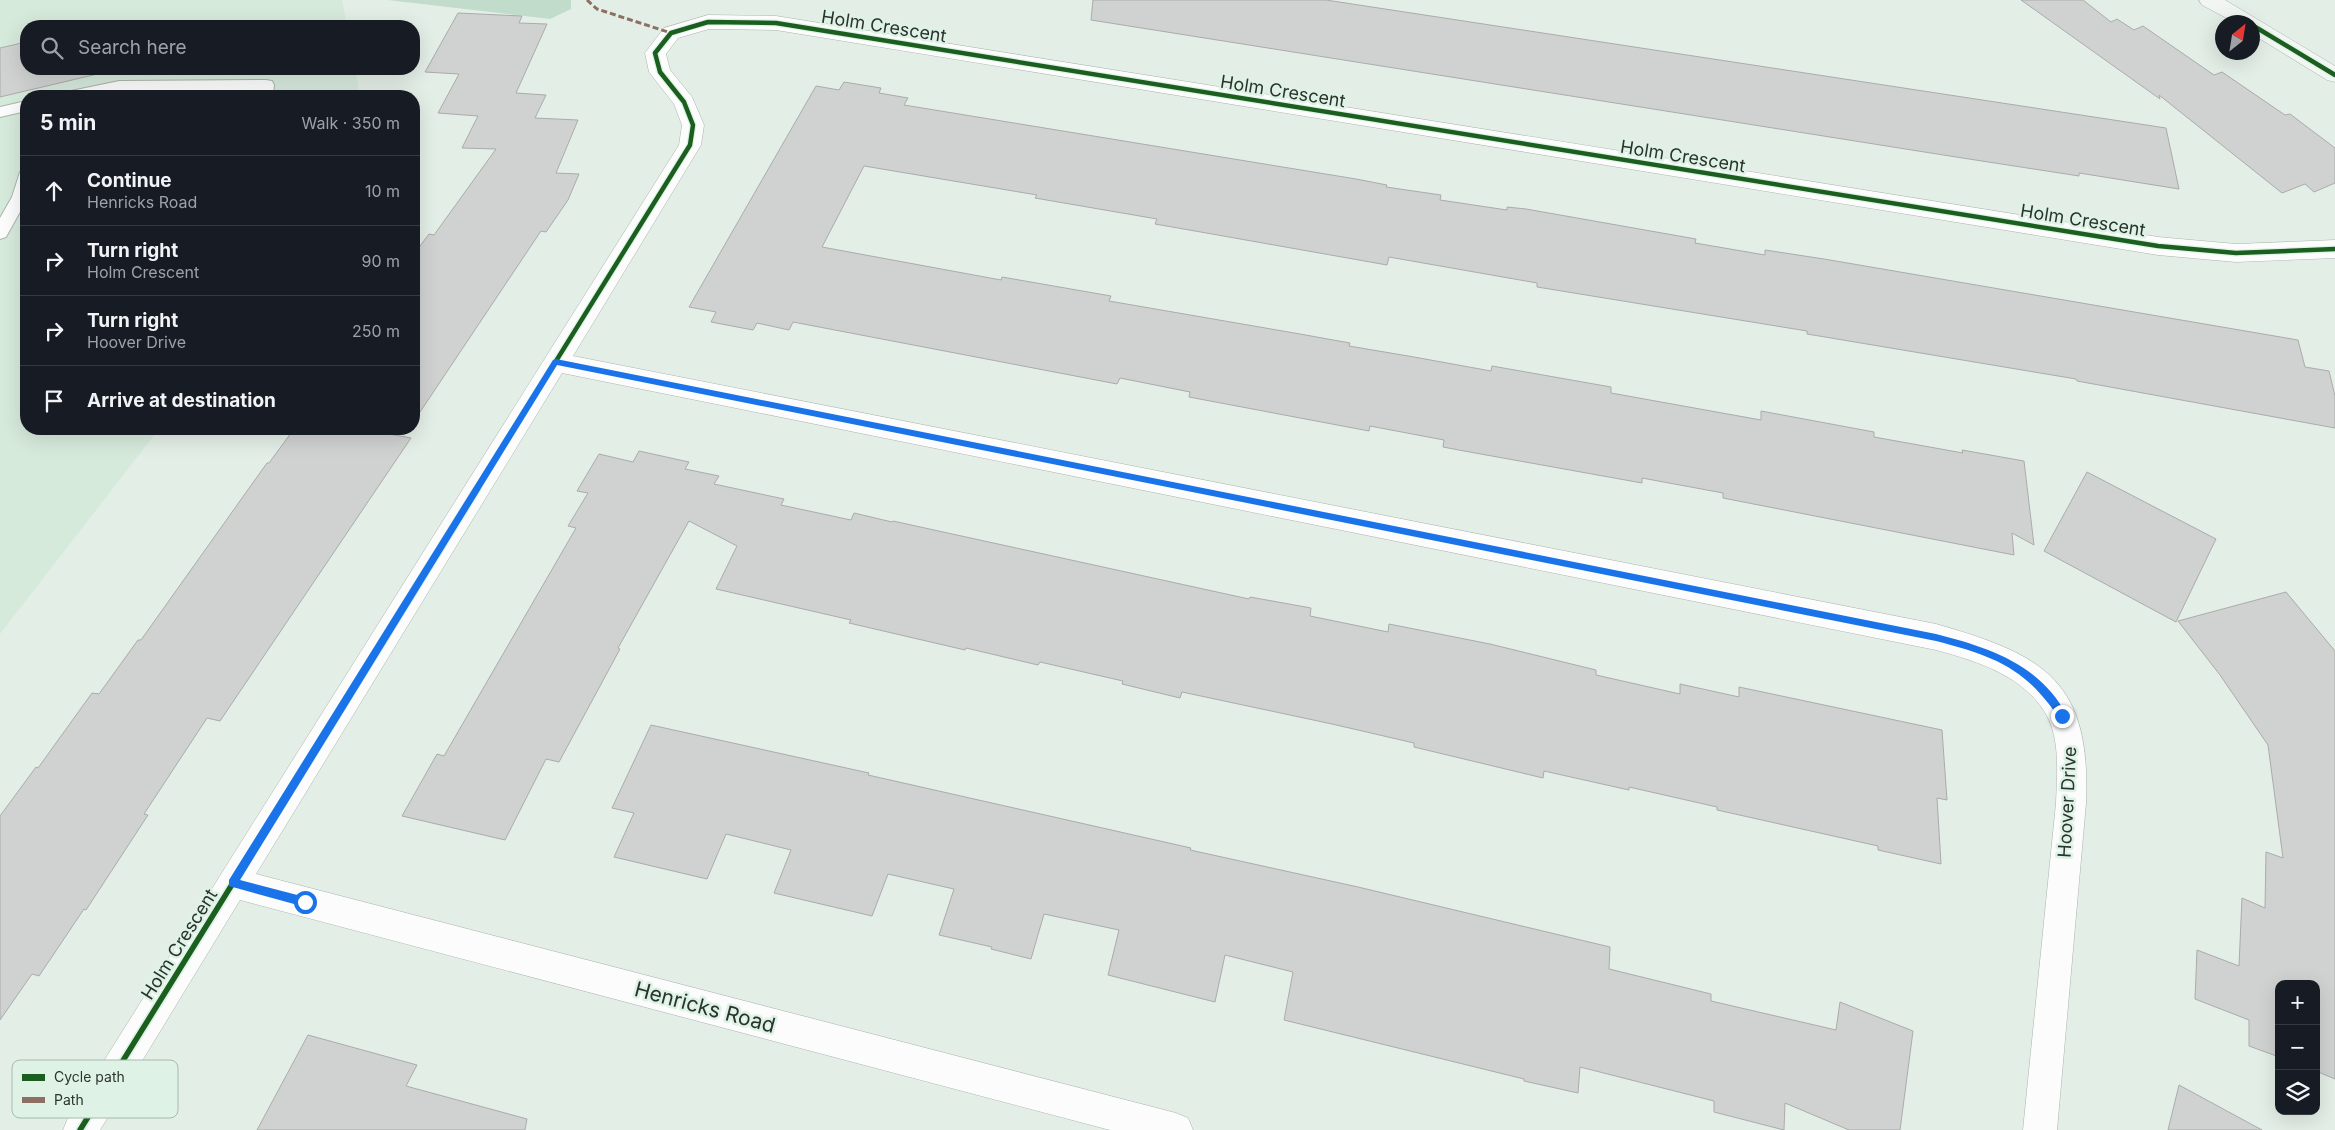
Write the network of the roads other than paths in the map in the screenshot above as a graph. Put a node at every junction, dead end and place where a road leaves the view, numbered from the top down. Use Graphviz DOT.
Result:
graph roads {
  1 [pos="2209,0"];
  2 [pos="2236,15"];
  3 [pos="2260,29"];
  4 [pos="2335,74"];
  5 [pos="100,90"];
  6 [pos="266,90"];
  7 [pos="20,107"];
  8 [pos="0,112"];
  9 [pos="20,197"];
  10 [pos="0,233"];
  11 [pos="2335,249"];
  12 [pos="556,362"];
  13 [pos="233,883"];
  14 [pos="123,1060"];
  15 [pos="87,1118"];
  16 [pos="80,1130"];
  17 [pos="1176,1130"];
  18 [pos="2040,1130"];
  1 -- 2 [label="street"];
  3 -- 4 [label="street"];
  5 -- 6 [label="lane"];
  7 -- 8 [label="lane"];
  9 -- 10 [label="lane"];
  11 -- 12 [label="street, Holm Crescent"];
  12 -- 13 [label="street, Holm Crescent"];
  12 -- 18 [label="street, Hoover Drive"];
  13 -- 14 [label="street, Holm Crescent"];
  13 -- 17 [label="street, Henricks Road"];
  15 -- 16 [label="street, Holm Crescent"];
}
